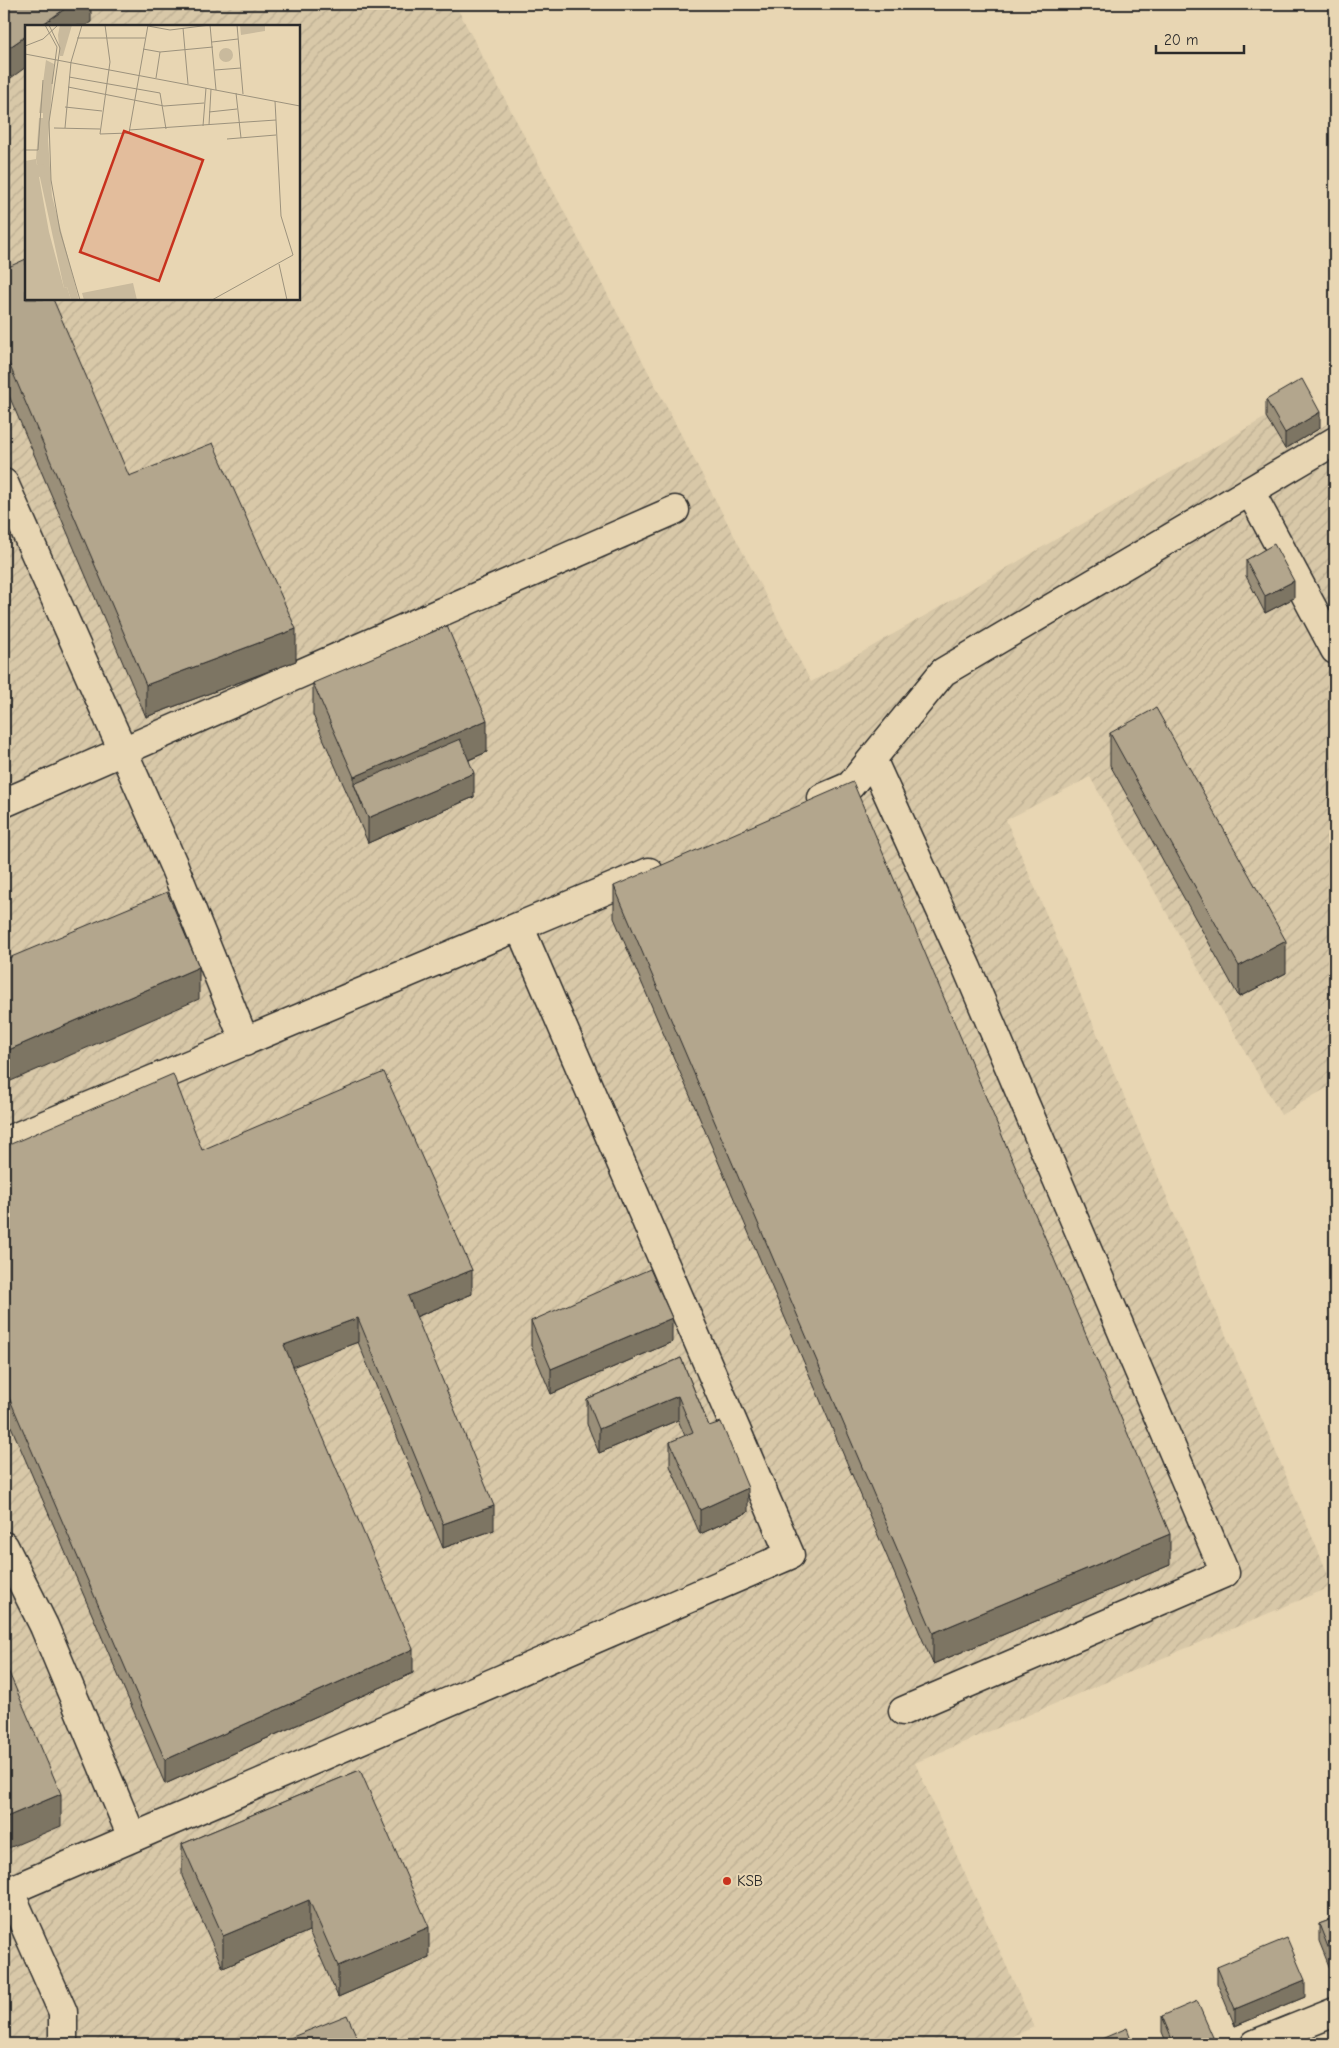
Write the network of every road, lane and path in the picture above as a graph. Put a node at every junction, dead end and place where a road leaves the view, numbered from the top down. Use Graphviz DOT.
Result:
graph roads {
  1 [pos="1335,441"];
  2 [pos="4,483"];
  3 [pos="1250,491"];
  4 [pos="675,510"];
  5 [pos="1331,633"];
  6 [pos="123,751"];
  7 [pos="872,759"];
  8 [pos="4,803"];
  9 [pos="795,810"];
  10 [pos="676,861"];
  11 [pos="520,928"];
  12 [pos="245,1042"];
  13 [pos="4,1142"];
  14 [pos="4,1546"];
  15 [pos="903,1710"];
  16 [pos="132,1837"];
  17 [pos="6,1892"];
  18 [pos="1335,2012"];
  19 [pos="63,2044"];
  20 [pos="1255,2044"];
  1 -- 3 [label="street"];
  2 -- 6 [label="street"];
  3 -- 5 [label="street"];
  3 -- 7 [label="street"];
  4 -- 6 [label="street"];
  6 -- 8 [label="street"];
  6 -- 12 [label="street"];
  7 -- 9 [label="street"];
  7 -- 15 [label="street"];
  10 -- 11 [label="street"];
  11 -- 12 [label="street"];
  11 -- 16 [label="street"];
  12 -- 13 [label="street"];
  14 -- 16 [label="street"];
  16 -- 17 [label="street"];
  17 -- 19 [label="street"];
  18 -- 20 [label="street"];
}
